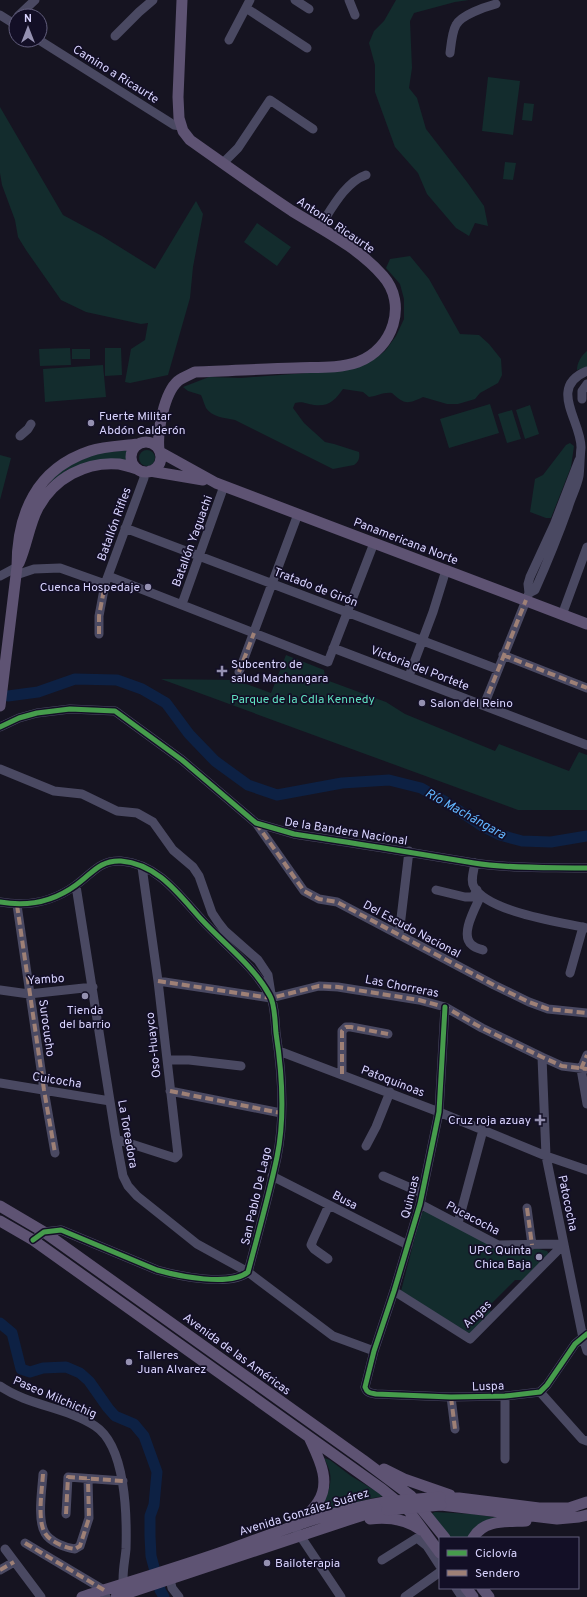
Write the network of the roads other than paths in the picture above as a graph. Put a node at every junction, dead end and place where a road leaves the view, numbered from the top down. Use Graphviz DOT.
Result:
graph roads {
  1 [pos="35,0"];
  2 [pos="154,0"];
  3 [pos="182,0"];
  4 [pos="295,0"];
  5 [pos="349,0"];
  6 [pos="248,4"];
  7 [pos="496,4"];
  8 [pos="27,8"];
  9 [pos="309,9"];
  10 [pos="355,15"];
  11 [pos="115,36"];
  12 [pos="229,40"];
  13 [pos="48,46"];
  14 [pos="307,48"];
  15 [pos="450,53"];
  16 [pos="180,126"];
  17 [pos="313,129"];
  18 [pos="223,163"];
  19 [pos="366,175"];
  20 [pos="319,228"];
  21 [pos="587,370"];
  22 [pos="587,384"];
  23 [pos="582,399"];
  24 [pos="31,424"];
  25 [pos="159,428"];
  26 [pos="20,436"];
  27 [pos="140,443"];
  28 [pos="159,451"];
  29 [pos="143,470"];
  30 [pos="220,484"];
  31 [pos="298,514"];
  32 [pos="125,528"];
  33 [pos="374,543"];
  34 [pos="587,547"];
  35 [pos="200,556"];
  36 [pos="446,570"];
  37 [pos="16,575"];
  38 [pos="0,576"];
  39 [pos="0,580"];
  40 [pos="106,580"];
  41 [pos="273,584"];
  42 [pos="527,596"];
  43 [pos="182,604"];
  44 [pos="347,612"];
  45 [pos="562,615"];
  46 [pos="587,624"];
  47 [pos="254,633"];
  48 [pos="99,634"];
  49 [pos="422,640"];
  50 [pos="334,648"];
  51 [pos="503,655"];
  52 [pos="497,669"];
  53 [pos="239,672"];
  54 [pos="409,676"];
  55 [pos="587,688"];
  56 [pos="484,705"];
  57 [pos="0,706"];
  58 [pos="0,727"];
  59 [pos="587,745"];
  60 [pos="0,769"];
  61 [pos="256,823"];
  62 [pos="409,851"];
  63 [pos="475,863"];
  64 [pos="142,867"];
  65 [pos="587,868"];
  66 [pos="76,886"];
  67 [pos="436,890"];
  68 [pos="479,893"];
  69 [pos="0,902"];
  70 [pos="17,905"];
  71 [pos="585,928"];
  72 [pos="399,935"];
  73 [pos="483,950"];
  74 [pos="570,973"];
  75 [pos="158,981"];
  76 [pos="93,987"];
  77 [pos="0,990"];
  78 [pos="29,994"];
  79 [pos="271,998"];
  80 [pos="445,1007"];
  81 [pos="587,1013"];
  82 [pos="388,1034"];
  83 [pos="279,1051"];
  84 [pos="587,1055"];
  85 [pos="542,1057"];
  86 [pos="167,1060"];
  87 [pos="241,1066"];
  88 [pos="584,1069"];
  89 [pos="342,1074"];
  90 [pos="0,1083"];
  91 [pos="44,1090"];
  92 [pos="170,1091"];
  93 [pos="390,1092"];
  94 [pos="110,1101"];
  95 [pos="587,1104"];
  96 [pos="439,1112"];
  97 [pos="281,1113"];
  98 [pos="483,1130"];
  99 [pos="116,1139"];
  100 [pos="366,1146"];
  101 [pos="56,1153"];
  102 [pos="546,1156"];
  103 [pos="587,1170"];
  104 [pos="272,1176"];
  105 [pos="383,1176"];
  106 [pos="422,1193"];
  107 [pos="420,1204"];
  108 [pos="329,1205"];
  109 [pos="0,1206"];
  110 [pos="527,1208"];
  111 [pos="0,1221"];
  112 [pos="458,1223"];
  113 [pos="44,1232"];
  114 [pos="33,1240"];
  115 [pos="564,1244"];
  116 [pos="408,1245"];
  117 [pos="532,1245"];
  118 [pos="328,1259"];
  119 [pos="248,1272"];
  120 [pos="394,1291"];
  121 [pos="585,1336"];
  122 [pos="374,1350"];
  123 [pos="587,1351"];
  124 [pos="0,1386"];
  125 [pos="365,1387"];
  126 [pos="540,1392"];
  127 [pos="505,1396"];
  128 [pos="451,1397"];
  129 [pos="455,1429"];
  130 [pos="309,1436"];
  131 [pos="587,1441"];
  132 [pos="505,1459"];
  133 [pos="363,1460"];
  134 [pos="42,1474"];
  135 [pos="88,1479"];
  136 [pos="123,1482"];
  137 [pos="459,1498"];
  138 [pos="441,1501"];
  139 [pos="587,1502"];
  140 [pos="66,1514"];
  141 [pos="587,1515"];
  142 [pos="556,1519"];
  143 [pos="299,1533"];
  144 [pos="426,1533"];
  145 [pos="444,1537"];
  146 [pos="474,1537"];
  147 [pos="25,1543"];
  148 [pos="5,1549"];
  149 [pos="439,1552"];
  150 [pos="382,1560"];
  151 [pos="14,1562"];
  152 [pos="439,1564"];
  153 [pos="0,1570"];
  154 [pos="439,1573"];
  155 [pos="166,1577"];
  156 [pos="121,1592"];
  157 [pos="105,1594"];
  158 [pos="40,1597"];
  159 [pos="82,1597"];
  160 [pos="179,1597"];
  161 [pos="341,1597"];
  162 [pos="405,1597"];
  1 -- 8 [label="street"];
  2 -- 11 [label="street"];
  3 -- 16 [label="main road"];
  4 -- 9 [label="street"];
  5 -- 10 [label="street"];
  6 -- 12 [label="street"];
  6 -- 14 [label="street"];
  7 -- 15 [label="street"];
  13 -- 16 [label="street, Camino a Ricaurte"];
  16 -- 18 [label="main road, Antonio Ricaurte"];
  17 -- 18 [label="street"];
  18 -- 20 [label="main road, Antonio Ricaurte"];
  19 -- 20 [label="street"];
  20 -- 25 [label="main road, Antonio Ricaurte"];
  21 -- 42 [label="street"];
  22 -- 23 [label="street"];
  24 -- 26 [label="street"];
  25 -- 27 [label="main road, Antonio Ricaurte"];
  25 -- 28 [label="main road, Antonio Ricaurte"];
  27 -- 28 [label="main road, Panamericana Norte"];
  27 -- 29 [label="main road"];
  27 -- 37 [label="main road, Panamericana Norte"];
  28 -- 29 [label="main road"];
  28 -- 30 [label="main road, Panamericana Norte"];
  29 -- 30 [label="main road, Panamericana Norte"];
  29 -- 32 [label="street, Batallón Rifles"];
  29 -- 37 [label="main road, Panamericana Norte"];
  30 -- 31 [label="main road, Panamericana Norte"];
  30 -- 35 [label="street, Batallón Yaguachi"];
  31 -- 33 [label="main road, Panamericana Norte"];
  31 -- 41 [label="street"];
  32 -- 35 [label="street, Tratado de Girón"];
  32 -- 40 [label="street, Batallón Rifles"];
  33 -- 36 [label="main road, Panamericana Norte"];
  33 -- 44 [label="street"];
  34 -- 45 [label="street"];
  35 -- 41 [label="street, Tratado de Girón"];
  35 -- 43 [label="street, Batallón Yaguachi"];
  36 -- 42 [label="main road, Panamericana Norte"];
  36 -- 49 [label="street"];
  37 -- 38 [label="street"];
  37 -- 39 [label="street"];
  37 -- 40 [label="street"];
  37 -- 57 [label="main road, Panamericana Norte"];
  40 -- 43 [label="street"];
  40 -- 48 [label="street, Batallón Rifles"];
  41 -- 44 [label="street, Tratado de Girón"];
  41 -- 47 [label="street"];
  42 -- 45 [label="main road, Panamericana Norte"];
  42 -- 51 [label="street"];
  43 -- 47 [label="street"];
  44 -- 49 [label="street, Tratado de Girón"];
  44 -- 50 [label="street"];
  45 -- 46 [label="main road, Panamericana Norte"];
  47 -- 50 [label="street"];
  47 -- 53 [label="street"];
  49 -- 52 [label="street, Tratado de Girón"];
  49 -- 54 [label="street"];
  50 -- 54 [label="street, Victoria del Portete"];
  51 -- 52 [label="street"];
  51 -- 55 [label="street"];
  52 -- 56 [label="street"];
  54 -- 56 [label="street, Victoria del Portete"];
  56 -- 59 [label="street, Victoria del Portete"];
  58 -- 61 [label="street, De la Bandera Nacional"];
  60 -- 79 [label="street"];
  61 -- 62 [label="street, De la Bandera Nacional"];
  61 -- 72 [label="street, Del Escudo Nacional"];
  62 -- 63 [label="street, De la Bandera Nacional"];
  62 -- 72 [label="street"];
  63 -- 65 [label="street, De la Bandera Nacional"];
  63 -- 68 [label="street"];
  64 -- 66 [label="street, San Pablo De Lago"];
  64 -- 75 [label="street, Oso-Huayco"];
  64 -- 79 [label="street, San Pablo De Lago"];
  66 -- 70 [label="street, San Pablo De Lago"];
  66 -- 76 [label="street, La Toreadora"];
  67 -- 68 [label="street"];
  68 -- 71 [label="street"];
  68 -- 73 [label="street"];
  69 -- 70 [label="street, San Pablo De Lago"];
  70 -- 78 [label="street, Surocucho"];
  71 -- 74 [label="street"];
  72 -- 81 [label="street, Del Escudo Nacional"];
  75 -- 79 [label="street"];
  75 -- 86 [label="street, Oso-Huayco"];
  76 -- 78 [label="street, Yambo"];
  76 -- 94 [label="street, La Toreadora"];
  77 -- 78 [label="street, Yambo"];
  78 -- 91 [label="street, Surocucho"];
  79 -- 80 [label="street, Las Chorreras"];
  79 -- 83 [label="street, San Pablo De Lago"];
  80 -- 85 [label="street, Las Chorreras"];
  80 -- 96 [label="street, Quinuas"];
  82 -- 89 [label="street"];
  83 -- 89 [label="street, Patoquinoas"];
  83 -- 97 [label="street, San Pablo De Lago"];
  84 -- 88 [label="street"];
  85 -- 88 [label="street, Las Chorreras"];
  85 -- 102 [label="street, Patococha"];
  86 -- 87 [label="street"];
  86 -- 92 [label="street, Oso-Huayco"];
  88 -- 95 [label="street"];
  89 -- 93 [label="street, Patoquinoas"];
  90 -- 91 [label="street, Cuicocha"];
  91 -- 94 [label="street, Cuicocha"];
  91 -- 101 [label="street, Surocucho"];
  92 -- 97 [label="street"];
  92 -- 99 [label="street, Oso-Huayco"];
  93 -- 96 [label="street, Patoquinoas"];
  93 -- 100 [label="street"];
  94 -- 99 [label="street, La Toreadora"];
  96 -- 98 [label="street, Patoquinoas"];
  96 -- 106 [label="street, Quinuas"];
  97 -- 104 [label="street, San Pablo De Lago"];
  98 -- 102 [label="street, Patoquinoas"];
  98 -- 112 [label="street"];
  99 -- 119 [label="street, La Toreadora"];
  102 -- 103 [label="street, Patoquinoas"];
  102 -- 115 [label="street, Patococha"];
  104 -- 108 [label="street, Busa"];
  104 -- 119 [label="street, San Pablo De Lago"];
  105 -- 106 [label="street"];
  106 -- 107 [label="street, Quinuas"];
  107 -- 112 [label="street, Pucacocha"];
  107 -- 116 [label="street, Quinuas"];
  108 -- 116 [label="street, Busa"];
  108 -- 118 [label="street"];
  109 -- 113 [label="main road, Avenida de las Américas"];
  110 -- 117 [label="street"];
  111 -- 114 [label="main road, Avenida de las Américas"];
  112 -- 117 [label="street, Pucacocha"];
  113 -- 114 [label="street"];
  113 -- 119 [label="street"];
  113 -- 133 [label="main road, Avenida de las Américas"];
  114 -- 130 [label="main road, Avenida de las Américas"];
  115 -- 117 [label="street, Pucacocha"];
  115 -- 120 [label="street, Angas"];
  115 -- 121 [label="street, Patococha"];
  116 -- 120 [label="street, Quinuas"];
  119 -- 122 [label="street, La Toreadora"];
  120 -- 122 [label="street, Quinuas"];
  121 -- 123 [label="street, Patococha"];
  121 -- 126 [label="street"];
  122 -- 125 [label="street, Quinuas"];
  124 -- 136 [label="street, Paseo Milchichig"];
  125 -- 128 [label="street, Luspa"];
  126 -- 127 [label="street, Luspa"];
  126 -- 131 [label="street"];
  127 -- 128 [label="street, Luspa"];
  127 -- 132 [label="street"];
  128 -- 129 [label="street"];
  130 -- 143 [label="main road"];
  130 -- 144 [label="main road, Avenida de las Américas"];
  133 -- 137 [label="main road"];
  133 -- 145 [label="main road, Avenida de las Américas"];
  134 -- 135 [label="street"];
  135 -- 136 [label="street"];
  135 -- 140 [label="street"];
  136 -- 156 [label="street, Paseo Milchichig"];
  137 -- 138 [label="main road, Avenida González Suárez"];
  137 -- 139 [label="main road, Avenida González Suárez"];
  138 -- 142 [label="main road, Avenida González Suárez"];
  138 -- 143 [label="main road, Avenida González Suárez, bridge"];
  141 -- 142 [label="main road, Avenida González Suárez"];
  142 -- 146 [label="main road"];
  143 -- 144 [label="main road"];
  143 -- 155 [label="main road, Avenida González Suárez"];
  143 -- 161 [label="street"];
  144 -- 149 [label="main road, Avenida de las Américas"];
  147 -- 157 [label="street"];
  148 -- 151 [label="street"];
  150 -- 152 [label="street"];
  151 -- 153 [label="street"];
  151 -- 158 [label="street"];
  154 -- 162 [label="street"];
  155 -- 156 [label="main road, Avenida González Suárez"];
  155 -- 160 [label="street"];
  156 -- 157 [label="main road, Avenida González Suárez"];
  157 -- 159 [label="main road, Avenida González Suárez"];
}
